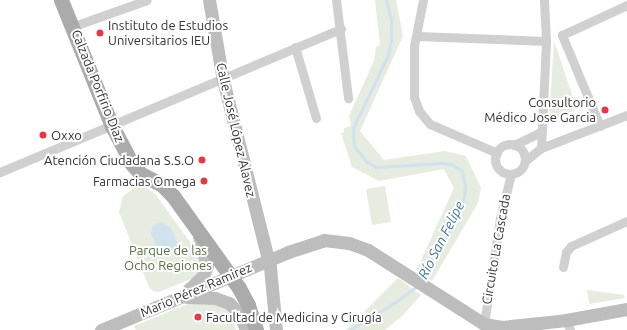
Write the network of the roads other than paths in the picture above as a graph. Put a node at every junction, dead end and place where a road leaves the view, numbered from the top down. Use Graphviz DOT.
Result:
graph roads {
  1 [pos="62,0"];
  2 [pos="147,0"];
  3 [pos="209,0"];
  4 [pos="336,0"];
  5 [pos="423,0"];
  6 [pos="544,0"];
  7 [pos="627,5"];
  8 [pos="74,26"];
  9 [pos="341,30"];
  10 [pos="417,36"];
  11 [pos="546,41"];
  12 [pos="295,47"];
  13 [pos="223,80"];
  14 [pos="348,98"];
  15 [pos="627,115"];
  16 [pos="316,118"];
  17 [pos="112,126"];
  18 [pos="600,126"];
  19 [pos="541,132"];
  20 [pos="514,145"];
  21 [pos="542,148"];
  22 [pos="497,153"];
  23 [pos="525,161"];
  24 [pos="0,172"];
  25 [pos="511,174"];
  26 [pos="627,222"];
  27 [pos="196,227"];
  28 [pos="268,260"];
  29 [pos="563,267"];
  30 [pos="232,275"];
  31 [pos="179,298"];
  32 [pos="627,309"];
  33 [pos="568,325"];
  34 [pos="485,327"];
  35 [pos="101,330"];
  36 [pos="246,330"];
  37 [pos="256,330"];
  38 [pos="267,330"];
  39 [pos="276,330"];
  1 -- 8 [label="main road, Calzada Porfirio Díaz"];
  2 -- 8 [label="street"];
  3 -- 13 [label="main road, Calle José López Alavez"];
  4 -- 9 [label="street"];
  5 -- 10 [label="street"];
  6 -- 11 [label="street"];
  7 -- 18 [label="street"];
  8 -- 17 [label="main road, Calzada Porfirio Díaz"];
  9 -- 12 [label="street"];
  9 -- 14 [label="street"];
  10 -- 11 [label="street"];
  10 -- 22 [label="street"];
  11 -- 19 [label="street"];
  12 -- 13 [label="street"];
  12 -- 16 [label="street"];
  13 -- 17 [label="street"];
  13 -- 28 [label="main road, Calle José López Alavez"];
  15 -- 18 [label="street"];
  17 -- 24 [label="street"];
  17 -- 27 [label="main road, Calzada Porfirio Díaz"];
  18 -- 21 [label="street"];
  19 -- 20 [label="street"];
  19 -- 21 [label="street"];
  20 -- 22 [label="street"];
  20 -- 23 [label="street"];
  21 -- 23 [label="street"];
  22 -- 25 [label="street"];
  23 -- 25 [label="street"];
  25 -- 34 [label="street, Circuito La Cascada"];
  26 -- 29 [label="street"];
  27 -- 30 [label="main road, Calzada Porfirio Díaz"];
  27 -- 31 [label="main road"];
  28 -- 30 [label="main road, Mario Pérez Ramirez"];
  28 -- 34 [label="main road, Mario Pérez Ramirez"];
  28 -- 38 [label="main road"];
  28 -- 39 [label="main road, Calle José López Alavez"];
  30 -- 31 [label="main road, Mario Pérez Ramirez"];
  30 -- 37 [label="main road, Calzada Porfirio Díaz"];
  31 -- 35 [label="main road, Mario Pérez Ramirez"];
  31 -- 36 [label="main road"];
  32 -- 33 [label="main road"];
  33 -- 34 [label="main road"];
}
